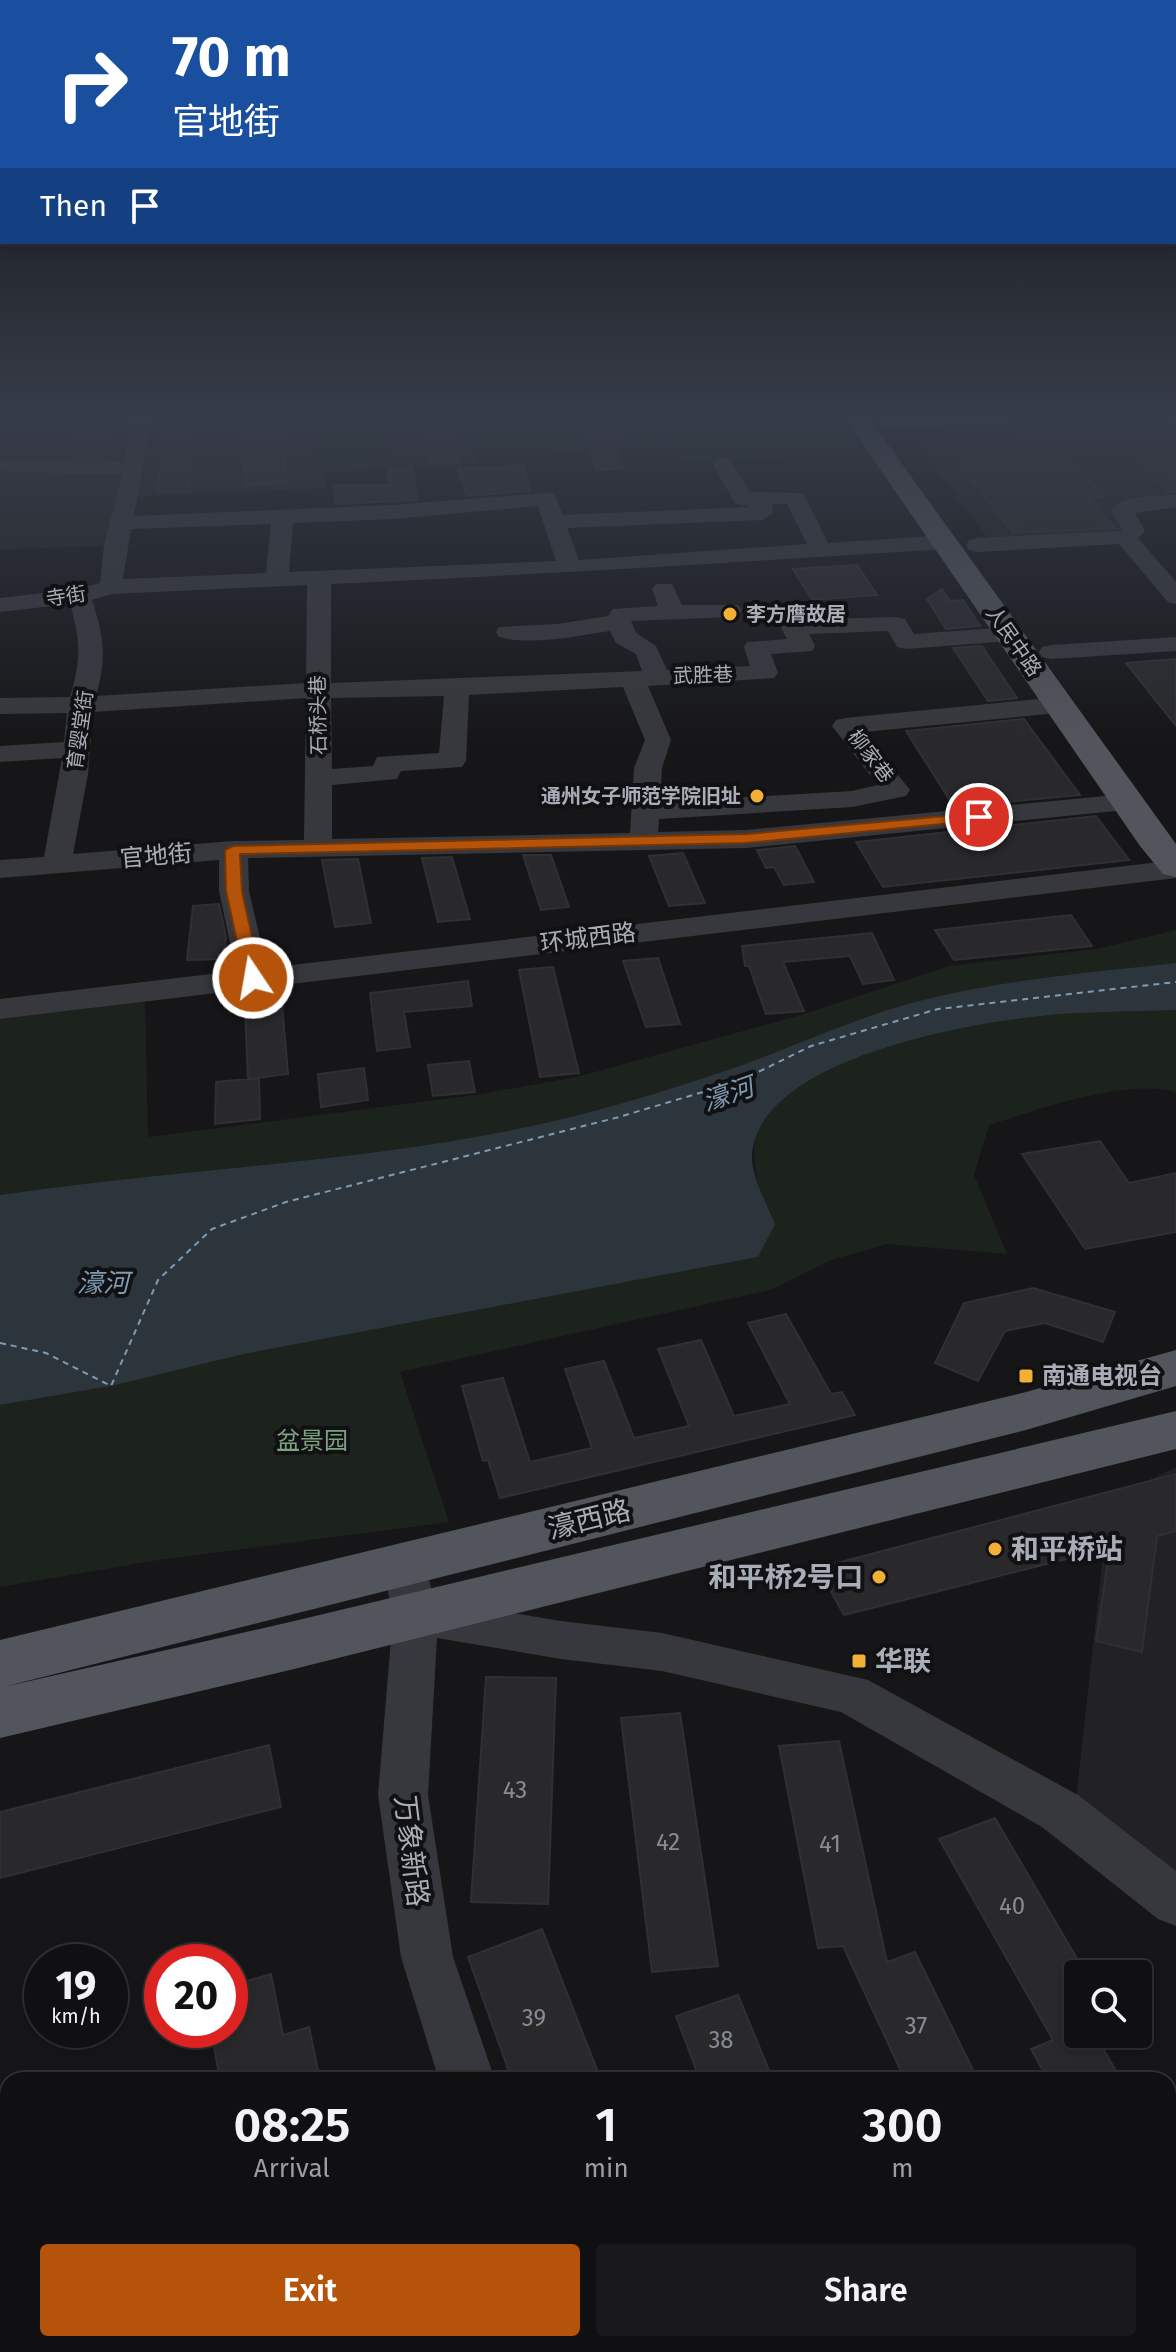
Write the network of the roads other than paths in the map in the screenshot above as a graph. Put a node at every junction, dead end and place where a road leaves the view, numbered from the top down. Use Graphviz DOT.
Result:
graph roads {
  1 [pos="122,523"];
  2 [pos="282,524"];
  3 [pos="555,524"];
  4 [pos="808,524"];
  5 [pos="933,524"];
  6 [pos="962,524"];
  7 [pos="1130,524"];
  8 [pos="946,542"];
  9 [pos="1131,544"];
  10 [pos="977,545"];
  11 [pos="821,551"];
  12 [pos="1163,552"];
  13 [pos="654,562"];
  14 [pos="570,567"];
  15 [pos="319,580"];
  16 [pos="277,581"];
  17 [pos="111,587"];
  18 [pos="79,596"];
  19 [pos="1176,597"];
  20 [pos="0,605"];
  21 [pos="730,610"];
  22 [pos="673,613"];
  23 [pos="619,622"];
  24 [pos="508,632"];
  25 [pos="1010,634"];
  26 [pos="1176,644"];
  27 [pos="1051,652"];
  28 [pos="644,677"];
  29 [pos="457,688"];
  30 [pos="318,693"];
  31 [pos="81,705"];
  32 [pos="1058,705"];
  33 [pos="0,706"];
  34 [pos="75,749"];
  35 [pos="0,754"];
  36 [pos="319,778"];
  37 [pos="1126,802"];
  38 [pos="645,811"];
  39 [pos="1176,824"];
  40 [pos="644,841"];
  41 [pos="233,850"];
  42 [pos="318,850"];
  43 [pos="57,864"];
  44 [pos="1176,868"];
  45 [pos="0,869"];
  46 [pos="253,978"];
  47 [pos="0,1009"];
  48 [pos="1176,1368"];
  49 [pos="1176,1430"];
  50 [pos="410,1590"];
  51 [pos="0,1664"];
  52 [pos="0,1713"];
  53 [pos="1176,1902"];
  54 [pos="464,2072"];
  1 -- 17 [label="street"];
  2 -- 16 [label="street"];
  3 -- 14 [label="street"];
  4 -- 11 [label="street"];
  5 -- 8 [label="main road, 人民中路"];
  6 -- 10 [label="main road, 人民中路"];
  7 -- 9 [label="street"];
  8 -- 11 [label="street, 寺街"];
  8 -- 25 [label="main road, 人民中路"];
  9 -- 10 [label="street"];
  9 -- 12 [label="street"];
  9 -- 19 [label="street"];
  10 -- 27 [label="main road, 人民中路"];
  11 -- 13 [label="street, 寺街"];
  13 -- 14 [label="street, 寺街"];
  13 -- 22 [label="street"];
  14 -- 15 [label="street, 寺街"];
  15 -- 16 [label="street, 寺街"];
  15 -- 30 [label="street, 石桥头巷"];
  16 -- 17 [label="street, 寺街"];
  17 -- 18 [label="street, 寺街"];
  18 -- 20 [label="street, 寺街"];
  18 -- 31 [label="street, 育婴堂街"];
  21 -- 22 [label="street"];
  22 -- 23 [label="street"];
  23 -- 24 [label="street"];
  23 -- 28 [label="street"];
  25 -- 28 [label="street, 武胜巷"];
  25 -- 32 [label="main road, 人民中路"];
  26 -- 27 [label="street"];
  27 -- 39 [label="main road, 人民中路"];
  28 -- 29 [label="street, 武胜巷"];
  28 -- 38 [label="street"];
  29 -- 30 [label="street, 武胜巷"];
  29 -- 36 [label="street"];
  30 -- 31 [label="street, 武胜巷"];
  30 -- 36 [label="street, 石桥头巷"];
  31 -- 33 [label="street, 武胜巷"];
  31 -- 34 [label="street, 育婴堂街"];
  32 -- 37 [label="main road, 人民中路"];
  32 -- 38 [label="street, 柳家巷"];
  34 -- 35 [label="street"];
  34 -- 43 [label="street, 育婴堂街"];
  36 -- 42 [label="street, 石桥头巷"];
  37 -- 40 [label="street, 官地街"];
  37 -- 44 [label="main road, 人民中路"];
  38 -- 40 [label="street"];
  40 -- 42 [label="street, 官地街"];
  41 -- 42 [label="street, 官地街"];
  41 -- 43 [label="street, 官地街"];
  41 -- 46 [label="street"];
  43 -- 45 [label="street, 官地街"];
  44 -- 46 [label="street, 环城西路"];
  46 -- 47 [label="street, 环城西路"];
  48 -- 50 [label="main road, 濠西路"];
  49 -- 50 [label="main road, 濠西路"];
  50 -- 51 [label="main road, 濠西路"];
  50 -- 52 [label="main road, 濠西路"];
  50 -- 53 [label="street"];
  50 -- 54 [label="street, 万象新路"];
}
